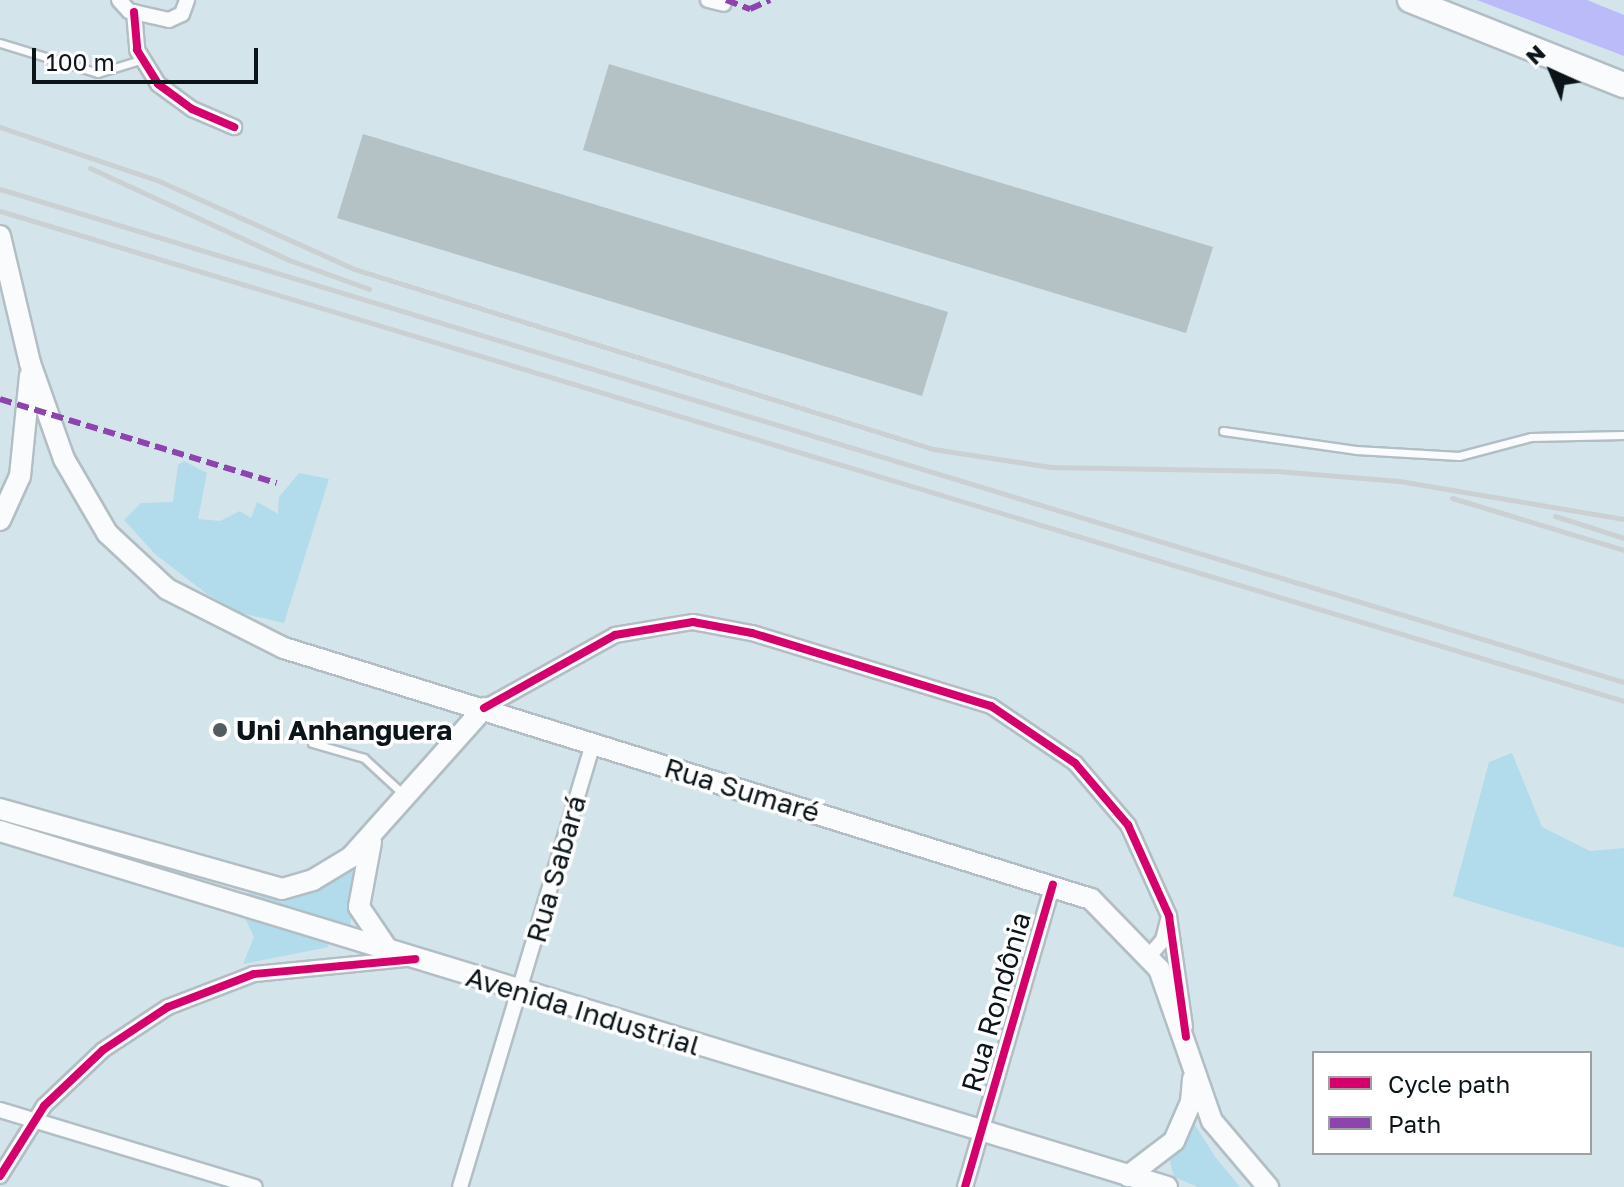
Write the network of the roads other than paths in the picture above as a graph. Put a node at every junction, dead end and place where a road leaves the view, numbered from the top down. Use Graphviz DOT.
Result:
graph roads {
  1 [pos="119,0"];
  2 [pos="187,0"];
  3 [pos="708,0"];
  4 [pos="1410,0"];
  5 [pos="724,4"];
  6 [pos="134,12"];
  7 [pos="0,43"];
  8 [pos="140,60"];
  9 [pos="1624,85"];
  10 [pos="234,127"];
  11 [pos="0,236"];
  12 [pos="30,363"];
  13 [pos="1223,431"];
  14 [pos="1624,435"];
  15 [pos="0,520"];
  16 [pos="444,697"];
  17 [pos="484,708"];
  18 [pos="528,724"];
  19 [pos="460,738"];
  20 [pos="312,743"];
  21 [pos="593,744"];
  22 [pos="407,799"];
  23 [pos="0,809"];
  24 [pos="0,831"];
  25 [pos="372,838"];
  26 [pos="1053,885"];
  27 [pos="1169,916"];
  28 [pos="389,951"];
  29 [pos="1150,955"];
  30 [pos="415,959"];
  31 [pos="520,993"];
  32 [pos="1186,1037"];
  33 [pos="1193,1075"];
  34 [pos="0,1110"];
  35 [pos="32,1120"];
  36 [pos="981,1131"];
  37 [pos="0,1176"];
  38 [pos="1128,1176"];
  39 [pos="255,1187"];
  40 [pos="460,1187"];
  41 [pos="965,1187"];
  42 [pos="1167,1187"];
  43 [pos="1268,1187"];
  1 -- 6 [label="street"];
  2 -- 6 [label="street"];
  3 -- 5 [label="street"];
  4 -- 9 [label="highway"];
  6 -- 8 [label="street"];
  7 -- 8 [label="lane"];
  8 -- 10 [label="street"];
  11 -- 12 [label="main road"];
  12 -- 15 [label="main road"];
  12 -- 16 [label="main road, Rua Sumaré"];
  13 -- 14 [label="lane"];
  16 -- 17 [label="main road, Rua Sumaré"];
  16 -- 19 [label="main road"];
  17 -- 18 [label="main road, Rua Sumaré"];
  17 -- 19 [label="main road"];
  17 -- 27 [label="street"];
  18 -- 19 [label="main road"];
  18 -- 21 [label="main road, Rua Sumaré"];
  19 -- 22 [label="main road"];
  20 -- 22 [label="lane"];
  21 -- 26 [label="main road, Rua Sumaré"];
  21 -- 31 [label="street, Rua Sabará"];
  22 -- 25 [label="main road"];
  23 -- 25 [label="main road"];
  24 -- 28 [label="main road, Avenida Industrial"];
  25 -- 28 [label="main road"];
  26 -- 29 [label="main road, Rua Sumaré"];
  26 -- 36 [label="street, Rua Rondônia"];
  27 -- 29 [label="street"];
  27 -- 32 [label="street"];
  28 -- 30 [label="main road, Avenida Industrial"];
  29 -- 32 [label="main road, Rua Sumaré"];
  30 -- 31 [label="main road, Avenida Industrial"];
  30 -- 35 [label="street"];
  31 -- 36 [label="main road, Avenida Industrial"];
  31 -- 40 [label="street, Rua Sabará"];
  32 -- 33 [label="main road, Rua Sumaré"];
  33 -- 38 [label="main road, Rua Sumaré"];
  33 -- 43 [label="main road, Rua Sumaré"];
  34 -- 35 [label="street"];
  35 -- 37 [label="street"];
  35 -- 39 [label="street"];
  36 -- 38 [label="main road, Avenida Industrial"];
  36 -- 41 [label="street, Rua Rondônia"];
  38 -- 42 [label="main road, Avenida Industrial"];
}
